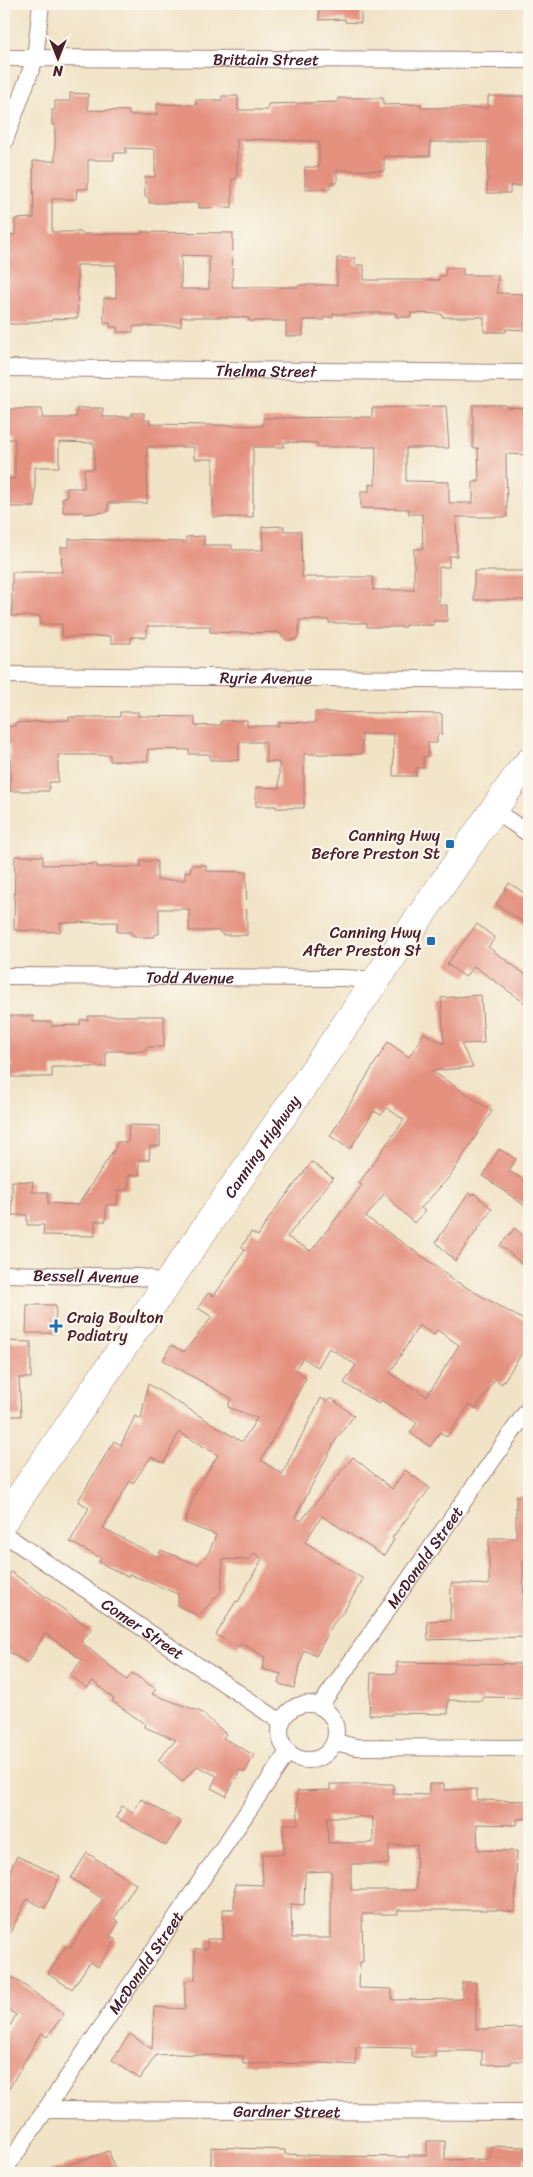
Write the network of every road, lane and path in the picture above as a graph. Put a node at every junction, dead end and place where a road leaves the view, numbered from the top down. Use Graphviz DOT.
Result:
graph roads {
  1 [pos="41,4"];
  2 [pos="4,58"];
  3 [pos="35,59"];
  4 [pos="529,60"];
  5 [pos="4,143"];
  6 [pos="4,368"];
  7 [pos="529,373"];
  8 [pos="4,675"];
  9 [pos="529,680"];
  10 [pos="526,762"];
  11 [pos="494,810"];
  12 [pos="529,834"];
  13 [pos="4,976"];
  14 [pos="378,980"];
  15 [pos="4,1274"];
  16 [pos="165,1289"];
  17 [pos="529,1408"];
  18 [pos="4,1520"];
  19 [pos="4,1534"];
  20 [pos="320,1706"];
  21 [pos="281,1722"];
  22 [pos="335,1742"];
  23 [pos="529,1748"];
  24 [pos="288,1752"];
  25 [pos="45,2110"];
  26 [pos="529,2112"];
  27 [pos="4,2171"];
  1 -- 3 [label="street"];
  2 -- 3 [label="street, Brittain Street"];
  3 -- 4 [label="street, Brittain Street"];
  3 -- 5 [label="street"];
  6 -- 7 [label="street, Thelma Street"];
  8 -- 9 [label="street, Ryrie Avenue"];
  10 -- 11 [label="highway, Canning Highway"];
  11 -- 12 [label="street"];
  11 -- 14 [label="highway, Canning Highway"];
  13 -- 14 [label="street, Todd Avenue"];
  14 -- 16 [label="highway, Canning Highway"];
  15 -- 16 [label="street, Bessell Avenue"];
  16 -- 18 [label="highway, Canning Highway"];
  17 -- 20 [label="street, McDonald Street"];
  19 -- 21 [label="street, Comer Street"];
  20 -- 21 [label="street"];
  20 -- 22 [label="street"];
  21 -- 24 [label="street"];
  22 -- 23 [label="street"];
  22 -- 24 [label="street"];
  24 -- 25 [label="street, McDonald Street"];
  25 -- 26 [label="street, Gardner Street"];
  25 -- 27 [label="street, McDonald Street"];
}
